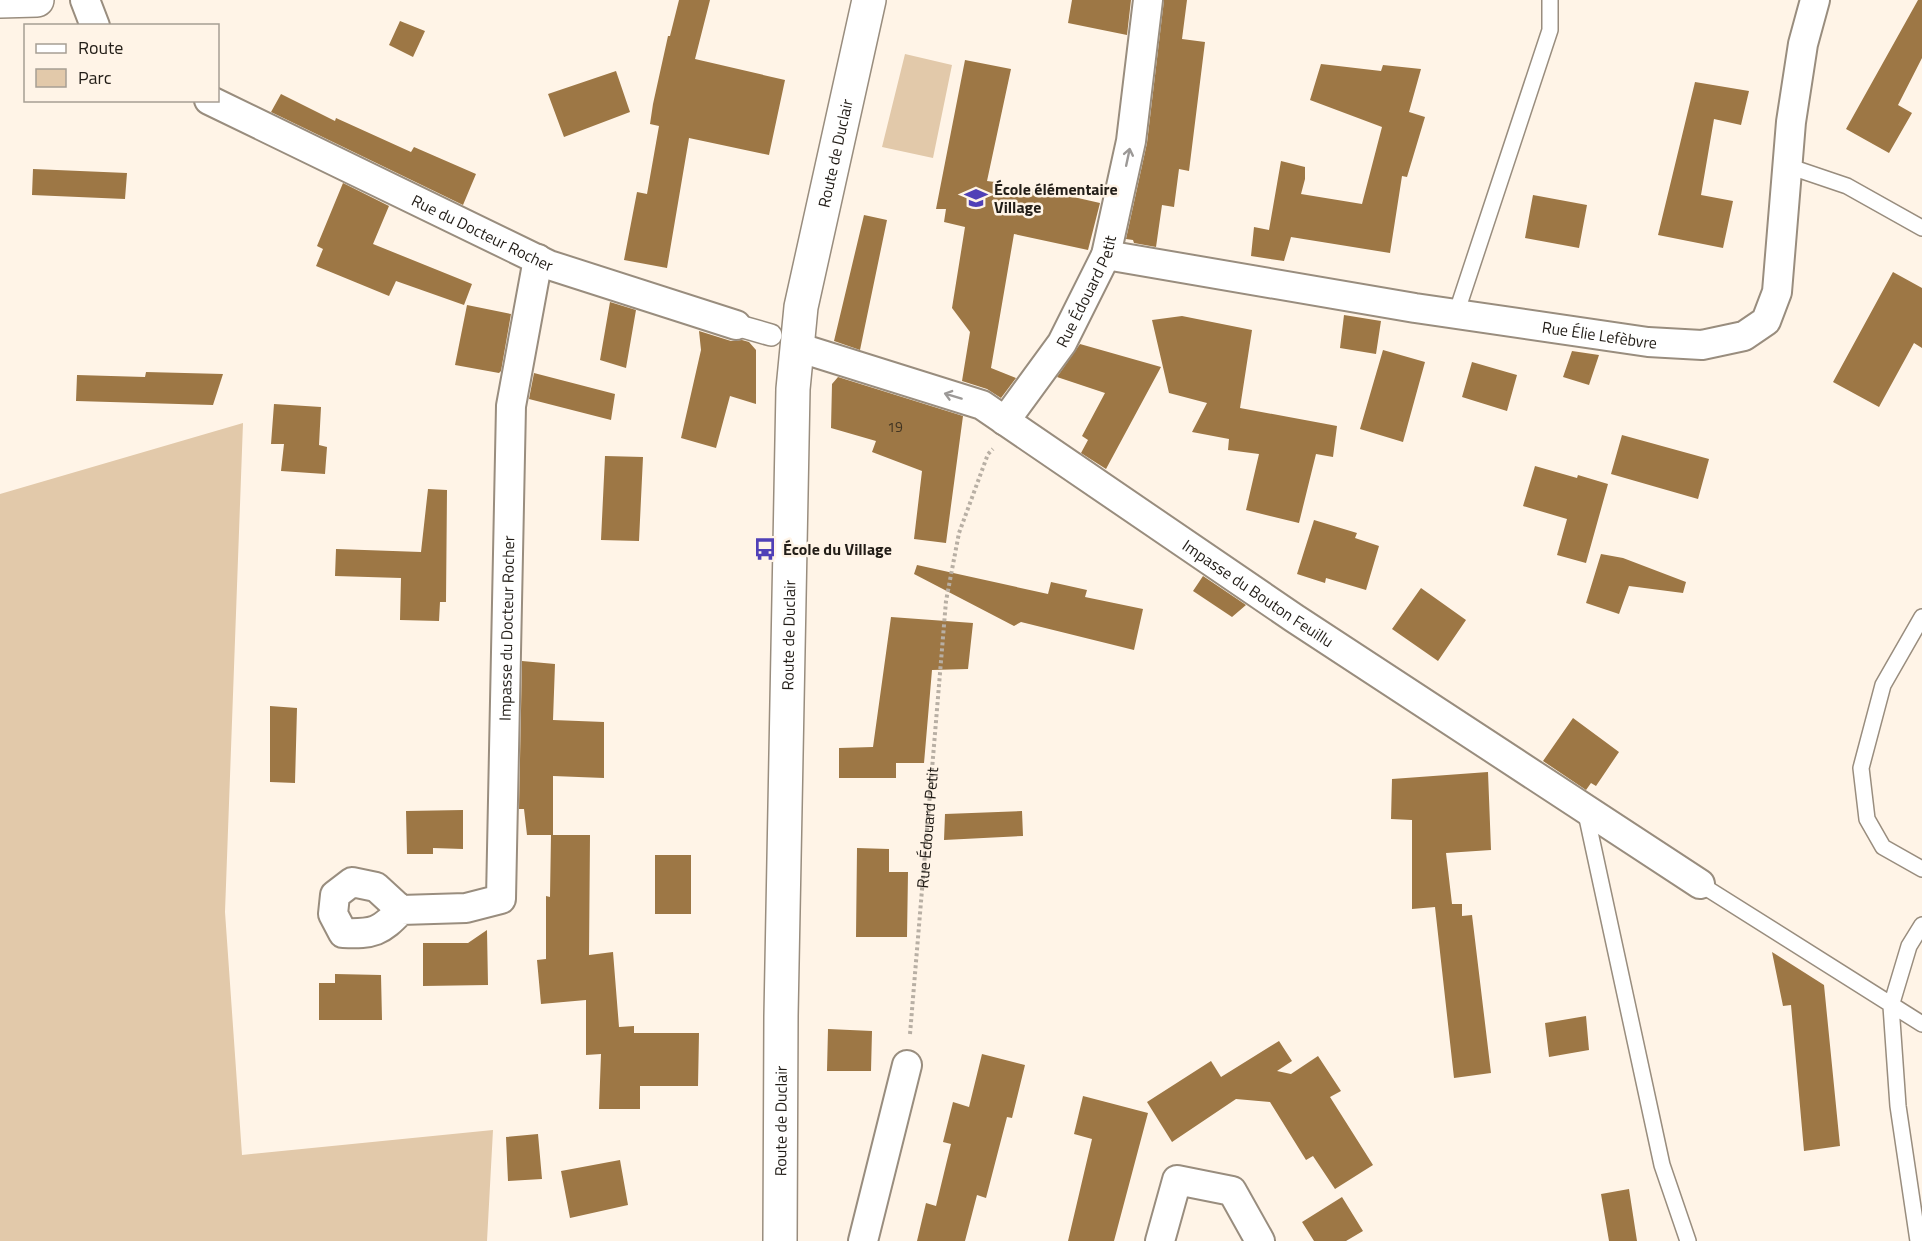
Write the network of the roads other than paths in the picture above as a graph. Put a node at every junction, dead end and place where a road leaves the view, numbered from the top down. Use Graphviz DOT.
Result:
graph roads {
  1 [pos="37,0"];
  2 [pos="85,0"];
  3 [pos="869,0"];
  4 [pos="1148,0"];
  5 [pos="1550,0"];
  6 [pos="1815,0"];
  7 [pos="0,1"];
  8 [pos="94,24"];
  9 [pos="213,102"];
  10 [pos="1788,166"];
  11 [pos="1922,228"];
  12 [pos="1106,255"];
  13 [pos="538,259"];
  14 [pos="1456,314"];
  15 [pos="736,325"];
  16 [pos="784,341"];
  17 [pos="1011,424"];
  18 [pos="1922,617"];
  19 [pos="1585,809"];
  20 [pos="1922,869"];
  21 [pos="1700,884"];
  22 [pos="401,910"];
  23 [pos="1922,925"];
  24 [pos="1891,1006"];
  25 [pos="1922,1024"];
  26 [pos="907,1065"];
  27 [pos="780,1241"];
  28 [pos="863,1241"];
  29 [pos="1160,1241"];
  30 [pos="1260,1241"];
  31 [pos="1688,1241"];
  32 [pos="1918,1241"];
  1 -- 7 [label="main road"];
  2 -- 8 [label="street"];
  3 -- 16 [label="main road, Route de Duclair"];
  12 -- 4 [label="street, Rue Édouard Petit, one-way"];
  5 -- 14 [label="lane"];
  6 -- 10 [label="street, Rue Élie Lefèbvre"];
  9 -- 13 [label="street, Rue du Docteur Rocher"];
  10 -- 11 [label="lane"];
  10 -- 14 [label="street, Rue Élie Lefèbvre"];
  12 -- 14 [label="street, Rue Élie Lefèbvre"];
  12 -- 17 [label="street, Rue Édouard Petit"];
  13 -- 15 [label="street, Rue du Docteur Rocher"];
  13 -- 22 [label="street, Impasse du Docteur Rocher"];
  15 -- 16 [label="street, Rue du Docteur Rocher"];
  17 -- 16 [label="street, Impasse du Bouton Feuillu, one-way"];
  16 -- 27 [label="main road, Route de Duclair"];
  17 -- 19 [label="street, Impasse du Bouton Feuillu"];
  18 -- 20 [label="lane"];
  19 -- 21 [label="street, Impasse du Bouton Feuillu"];
  19 -- 31 [label="lane"];
  21 -- 24 [label="lane"];
  23 -- 24 [label="lane"];
  24 -- 25 [label="lane"];
  24 -- 32 [label="lane"];
  26 -- 28 [label="street"];
  29 -- 30 [label="street"];
}
